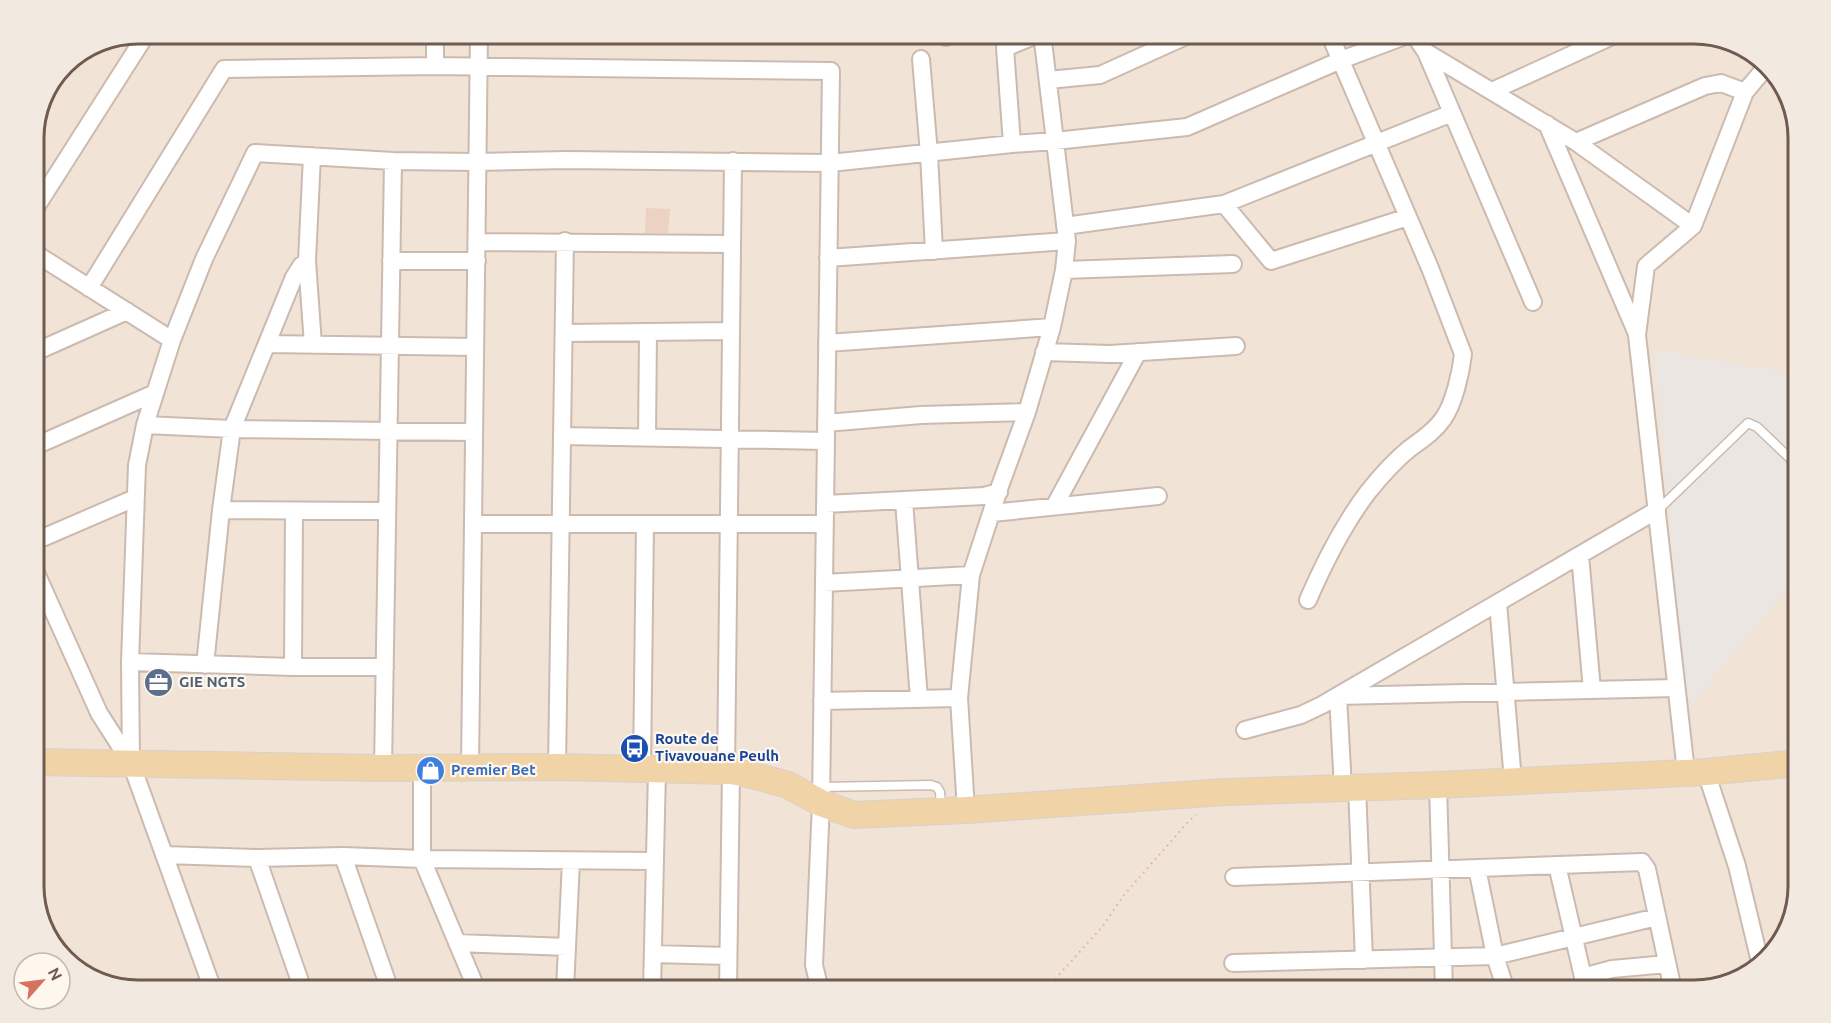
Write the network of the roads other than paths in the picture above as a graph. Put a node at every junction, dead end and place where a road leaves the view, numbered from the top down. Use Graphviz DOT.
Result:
graph roads {
  1 [pos="140,44"];
  2 [pos="435,44"];
  3 [pos="479,44"];
  4 [pos="1015,44"];
  5 [pos="1043,44"];
  6 [pos="1169,44"];
  7 [pos="1334,44"];
  8 [pos="1384,44"];
  9 [pos="1421,44"];
  10 [pos="1595,44"];
  11 [pos="1426,52"];
  12 [pos="921,59"];
  13 [pos="1341,60"];
  14 [pos="435,66"];
  15 [pos="479,67"];
  16 [pos="1761,73"];
  17 [pos="1048,80"];
  18 [pos="1492,91"];
  19 [pos="1745,92"];
  20 [pos="1452,113"];
  21 [pos="1547,124"];
  22 [pos="1055,141"];
  23 [pos="1576,142"];
  24 [pos="1376,143"];
  25 [pos="1012,144"];
  26 [pos="929,154"];
  27 [pos="312,156"];
  28 [pos="393,161"];
  29 [pos="733,161"];
  30 [pos="478,162"];
  31 [pos="830,163"];
  32 [pos="44,195"];
  33 [pos="1224,204"];
  34 [pos="1408,217"];
  35 [pos="1693,226"];
  36 [pos="1066,233"];
  37 [pos="565,241"];
  38 [pos="477,242"];
  39 [pos="731,244"];
  40 [pos="934,251"];
  41 [pos="828,258"];
  42 [pos="44,259"];
  43 [pos="308,261"];
  44 [pos="391,261"];
  45 [pos="477,261"];
  46 [pos="1233,264"];
  47 [pos="1064,270"];
  48 [pos="89,288"];
  49 [pos="1533,302"];
  50 [pos="127,311"];
  51 [pos="1052,327"];
  52 [pos="730,331"];
  53 [pos="564,333"];
  54 [pos="648,333"];
  55 [pos="1637,335"];
  56 [pos="172,340"];
  57 [pos="827,343"];
  58 [pos="268,344"];
  59 [pos="313,345"];
  60 [pos="390,345"];
  61 [pos="475,346"];
  62 [pos="1236,346"];
  63 [pos="44,348"];
  64 [pos="1044,352"];
  65 [pos="1138,352"];
  66 [pos="155,393"];
  67 [pos="1027,412"];
  68 [pos="826,423"];
  69 [pos="145,425"];
  70 [pos="232,429"];
  71 [pos="389,431"];
  72 [pos="474,432"];
  73 [pos="562,436"];
  74 [pos="647,437"];
  75 [pos="731,439"];
  76 [pos="826,441"];
  77 [pos="44,442"];
  78 [pos="1787,456"];
  79 [pos="999,492"];
  80 [pos="1158,496"];
  81 [pos="135,498"];
  82 [pos="904,501"];
  83 [pos="825,504"];
  84 [pos="1055,505"];
  85 [pos="221,510"];
  86 [pos="1657,510"];
  87 [pos="294,511"];
  88 [pos="386,511"];
  89 [pos="992,513"];
  90 [pos="473,524"];
  91 [pos="561,524"];
  92 [pos="645,524"];
  93 [pos="730,524"];
  94 [pos="825,524"];
  95 [pos="44,537"];
  96 [pos="1580,555"];
  97 [pos="971,575"];
  98 [pos="910,578"];
  99 [pos="824,583"];
  100 [pos="44,590"];
  101 [pos="1308,600"];
  102 [pos="1498,603"];
  103 [pos="130,662"];
  104 [pos="205,665"];
  105 [pos="292,667"];
  106 [pos="385,667"];
  107 [pos="1676,688"];
  108 [pos="1592,690"];
  109 [pos="1506,692"];
  110 [pos="1338,696"];
  111 [pos="959,698"];
  112 [pos="919,699"];
  113 [pos="822,701"];
  114 [pos="1245,730"];
  115 [pos="44,762"];
  116 [pos="131,763"];
  117 [pos="1788,764"];
  118 [pos="470,767"];
  119 [pos="557,767"];
  120 [pos="383,768"];
  121 [pos="422,768"];
  122 [pos="649,769"];
  123 [pos="729,771"];
  124 [pos="1696,772"];
  125 [pos="1513,781"];
  126 [pos="1438,785"];
  127 [pos="1350,788"];
  128 [pos="821,795"];
  129 [pos="954,811"];
  130 [pos="165,855"];
  131 [pos="343,856"];
  132 [pos="257,858"];
  133 [pos="422,859"];
  134 [pos="571,861"];
  135 [pos="655,861"];
  136 [pos="1557,865"];
  137 [pos="1477,868"];
  138 [pos="1441,870"];
  139 [pos="1360,873"];
  140 [pos="1234,877"];
  141 [pos="1657,917"];
  142 [pos="1574,938"];
  143 [pos="457,943"];
  144 [pos="567,947"];
  145 [pos="653,954"];
  146 [pos="1758,954"];
  147 [pos="728,956"];
  148 [pos="1495,956"];
  149 [pos="1444,957"];
  150 [pos="1364,960"];
  151 [pos="1233,963"];
  152 [pos="1667,964"];
  153 [pos="209,980"];
  154 [pos="300,980"];
  155 [pos="386,980"];
  156 [pos="473,980"];
  157 [pos="565,980"];
  158 [pos="652,980"];
  159 [pos="728,980"];
  160 [pos="818,980"];
  161 [pos="1444,980"];
  162 [pos="1503,980"];
  163 [pos="1584,980"];
  164 [pos="1591,980"];
  165 [pos="1671,980"];
  1 -- 32 [label="street"];
  2 -- 14 [label="street"];
  3 -- 15 [label="street"];
  4 -- 25 [label="street"];
  5 -- 17 [label="street"];
  6 -- 17 [label="street"];
  7 -- 13 [label="street"];
  8 -- 13 [label="street"];
  9 -- 11 [label="street"];
  10 -- 18 [label="street"];
  11 -- 18 [label="street"];
  11 -- 20 [label="street"];
  12 -- 26 [label="street"];
  13 -- 22 [label="street"];
  13 -- 24 [label="street"];
  14 -- 15 [label="street"];
  14 -- 48 [label="street"];
  15 -- 30 [label="street"];
  15 -- 31 [label="street"];
  16 -- 19 [label="street"];
  17 -- 22 [label="street"];
  18 -- 21 [label="street"];
  19 -- 23 [label="street"];
  19 -- 35 [label="street"];
  20 -- 24 [label="street"];
  20 -- 49 [label="street"];
  21 -- 23 [label="street"];
  21 -- 55 [label="street"];
  22 -- 25 [label="street"];
  22 -- 36 [label="street"];
  23 -- 35 [label="street"];
  24 -- 33 [label="street"];
  24 -- 34 [label="street"];
  25 -- 26 [label="street"];
  26 -- 31 [label="street"];
  26 -- 40 [label="street"];
  27 -- 28 [label="street"];
  27 -- 43 [label="street"];
  27 -- 56 [label="street"];
  28 -- 30 [label="street"];
  28 -- 44 [label="street"];
  29 -- 30 [label="street"];
  29 -- 31 [label="street"];
  29 -- 39 [label="street"];
  30 -- 38 [label="street"];
  31 -- 41 [label="street"];
  33 -- 34 [label="street"];
  33 -- 36 [label="street"];
  34 -- 101 [label="street"];
  35 -- 55 [label="street"];
  36 -- 40 [label="street"];
  36 -- 47 [label="street"];
  37 -- 38 [label="street"];
  37 -- 39 [label="street"];
  37 -- 53 [label="street"];
  38 -- 45 [label="street"];
  39 -- 52 [label="street"];
  40 -- 41 [label="street"];
  41 -- 57 [label="street"];
  42 -- 48 [label="street"];
  43 -- 58 [label="street"];
  43 -- 59 [label="street"];
  44 -- 45 [label="street"];
  44 -- 60 [label="street"];
  45 -- 61 [label="street"];
  46 -- 47 [label="street"];
  47 -- 51 [label="street"];
  48 -- 50 [label="street"];
  50 -- 56 [label="street"];
  50 -- 63 [label="street"];
  51 -- 57 [label="street"];
  51 -- 64 [label="street"];
  52 -- 54 [label="street"];
  52 -- 75 [label="street"];
  53 -- 54 [label="street"];
  53 -- 73 [label="street"];
  54 -- 74 [label="street"];
  55 -- 86 [label="street"];
  56 -- 66 [label="street"];
  57 -- 68 [label="street"];
  58 -- 59 [label="street"];
  58 -- 70 [label="street"];
  59 -- 60 [label="street"];
  60 -- 61 [label="street"];
  60 -- 71 [label="street"];
  61 -- 72 [label="street"];
  62 -- 65 [label="street"];
  64 -- 65 [label="street"];
  64 -- 67 [label="street"];
  65 -- 84 [label="street"];
  66 -- 69 [label="street"];
  66 -- 77 [label="street"];
  67 -- 68 [label="street"];
  67 -- 79 [label="street"];
  68 -- 76 [label="street"];
  69 -- 70 [label="street"];
  69 -- 81 [label="street"];
  70 -- 71 [label="street"];
  70 -- 85 [label="street"];
  71 -- 72 [label="street"];
  71 -- 88 [label="street"];
  72 -- 90 [label="street"];
  73 -- 74 [label="street"];
  73 -- 91 [label="street"];
  74 -- 75 [label="street"];
  75 -- 76 [label="street"];
  75 -- 93 [label="street"];
  76 -- 83 [label="street"];
  78 -- 86 [label="lane"];
  79 -- 82 [label="street"];
  79 -- 89 [label="street"];
  80 -- 84 [label="street"];
  81 -- 95 [label="street"];
  81 -- 103 [label="street"];
  82 -- 83 [label="street"];
  82 -- 98 [label="street"];
  83 -- 94 [label="street"];
  84 -- 89 [label="street"];
  85 -- 87 [label="street"];
  85 -- 104 [label="street"];
  86 -- 96 [label="street"];
  86 -- 107 [label="street"];
  87 -- 88 [label="street"];
  87 -- 105 [label="street"];
  88 -- 106 [label="street"];
  89 -- 97 [label="street"];
  90 -- 91 [label="street"];
  90 -- 118 [label="street"];
  91 -- 92 [label="street"];
  91 -- 119 [label="street"];
  92 -- 93 [label="street"];
  92 -- 122 [label="street"];
  93 -- 94 [label="street"];
  93 -- 123 [label="street"];
  94 -- 99 [label="street"];
  96 -- 102 [label="street"];
  96 -- 108 [label="street"];
  97 -- 98 [label="street"];
  97 -- 111 [label="street"];
  98 -- 99 [label="street"];
  98 -- 112 [label="street"];
  99 -- 113 [label="street"];
  100 -- 116 [label="street"];
  102 -- 109 [label="street"];
  102 -- 110 [label="street"];
  103 -- 104 [label="street"];
  103 -- 116 [label="street"];
  104 -- 105 [label="street"];
  105 -- 106 [label="street"];
  106 -- 120 [label="street"];
  107 -- 108 [label="street"];
  107 -- 124 [label="street"];
  108 -- 109 [label="street"];
  109 -- 110 [label="street"];
  109 -- 125 [label="street"];
  110 -- 114 [label="street"];
  110 -- 127 [label="street"];
  111 -- 112 [label="street"];
  111 -- 129 [label="street"];
  112 -- 113 [label="street"];
  113 -- 128 [label="street"];
  115 -- 116 [label="main road"];
  116 -- 120 [label="main road"];
  116 -- 130 [label="street"];
  117 -- 124 [label="main road"];
  118 -- 119 [label="main road"];
  118 -- 121 [label="main road"];
  119 -- 122 [label="main road"];
  120 -- 121 [label="main road"];
  121 -- 133 [label="street"];
  122 -- 123 [label="main road"];
  122 -- 135 [label="street"];
  123 -- 128 [label="main road"];
  123 -- 147 [label="street"];
  124 -- 125 [label="main road"];
  124 -- 146 [label="street"];
  125 -- 126 [label="main road"];
  126 -- 127 [label="main road"];
  126 -- 138 [label="street"];
  127 -- 129 [label="main road"];
  127 -- 139 [label="street"];
  128 -- 129 [label="main road"];
  128 -- 160 [label="street"];
  130 -- 132 [label="street"];
  130 -- 153 [label="street"];
  131 -- 132 [label="street"];
  131 -- 133 [label="street"];
  131 -- 155 [label="street"];
  132 -- 154 [label="street"];
  133 -- 134 [label="street"];
  133 -- 143 [label="street"];
  134 -- 135 [label="street"];
  134 -- 144 [label="street"];
  135 -- 145 [label="street"];
  136 -- 137 [label="street"];
  136 -- 141 [label="street"];
  136 -- 142 [label="street"];
  137 -- 138 [label="street"];
  137 -- 148 [label="street"];
  138 -- 139 [label="street"];
  138 -- 149 [label="street"];
  139 -- 140 [label="street"];
  139 -- 150 [label="street"];
  141 -- 142 [label="street"];
  141 -- 152 [label="street"];
  142 -- 148 [label="street"];
  142 -- 163 [label="street"];
  143 -- 144 [label="street"];
  143 -- 156 [label="street"];
  144 -- 157 [label="street"];
  145 -- 147 [label="street"];
  145 -- 158 [label="street"];
  147 -- 159 [label="street"];
  148 -- 149 [label="street"];
  148 -- 162 [label="street"];
  149 -- 150 [label="street"];
  149 -- 161 [label="street"];
  150 -- 151 [label="street"];
  152 -- 164 [label="street"];
  152 -- 165 [label="street"];
}
